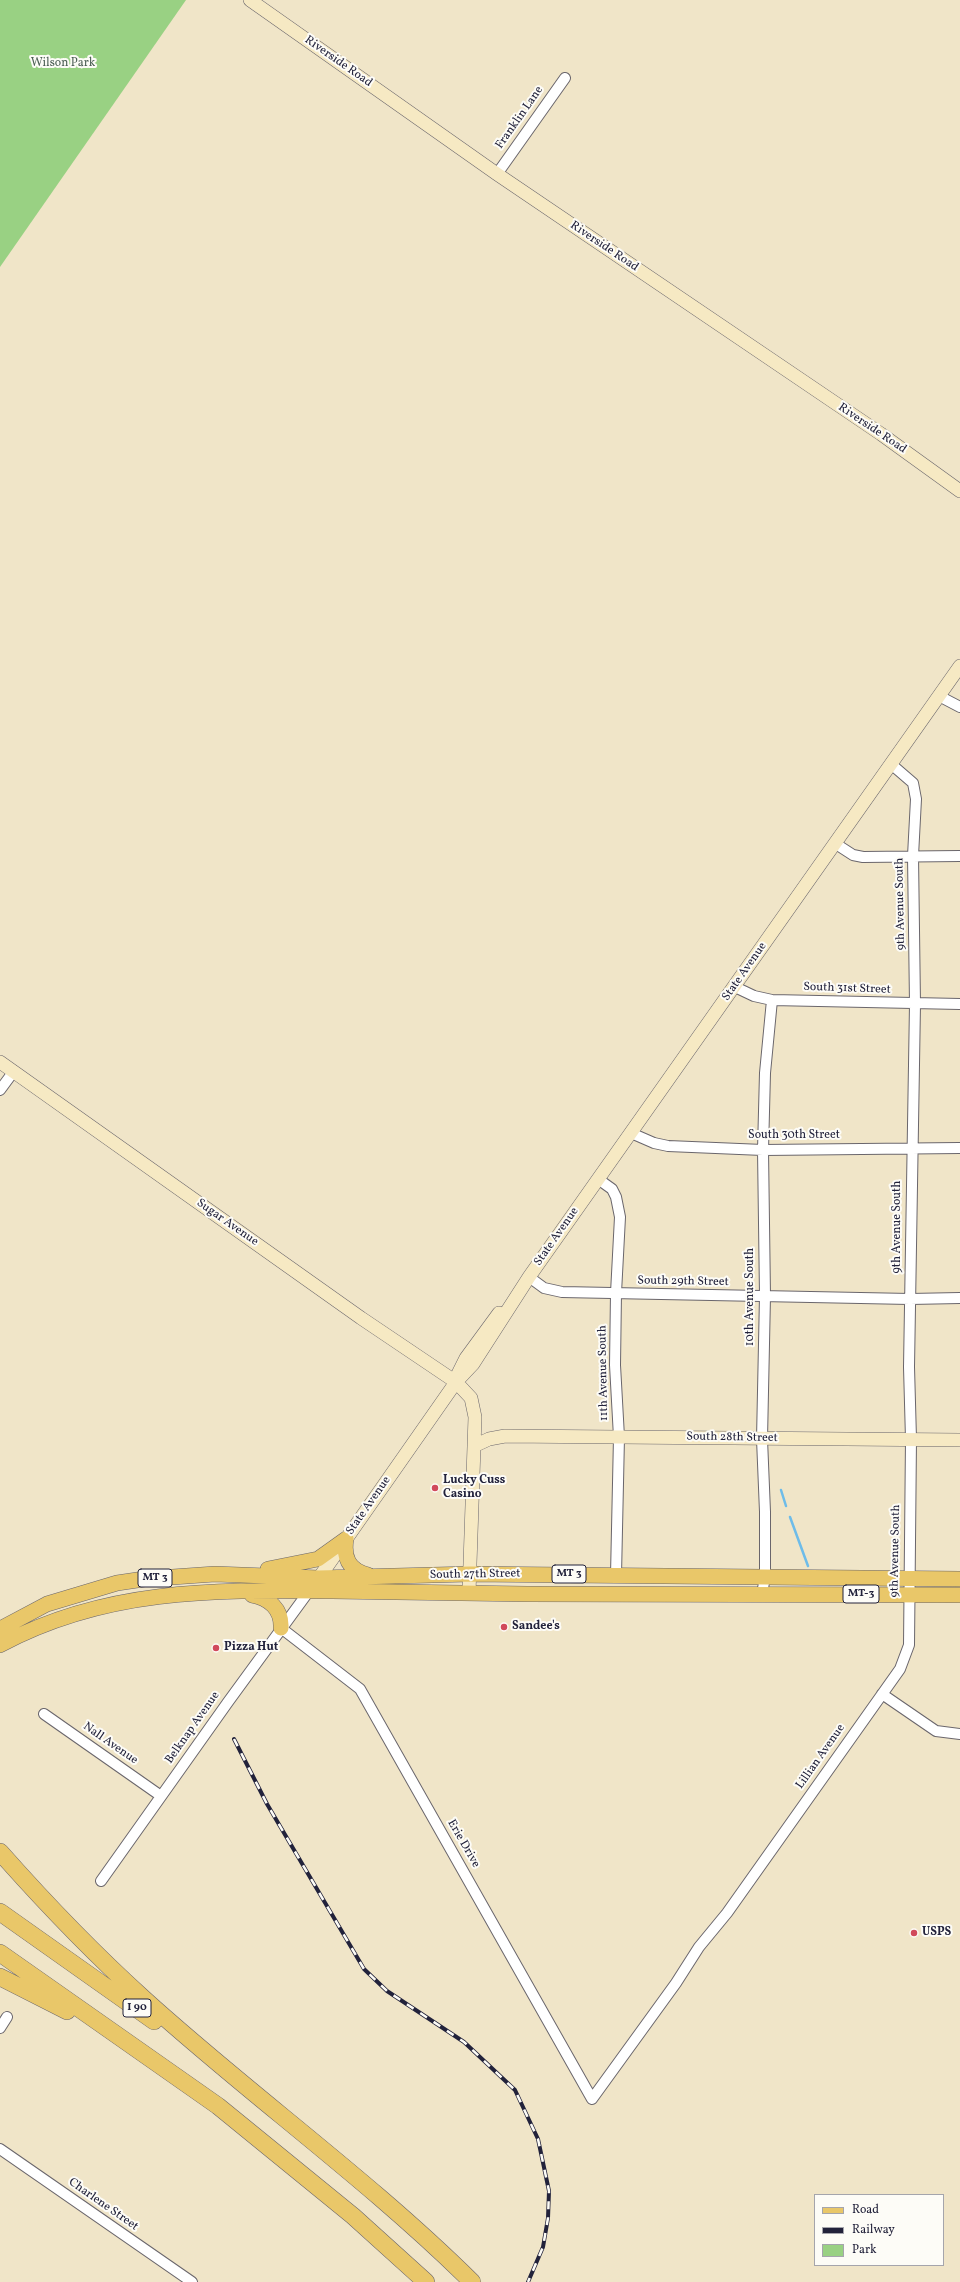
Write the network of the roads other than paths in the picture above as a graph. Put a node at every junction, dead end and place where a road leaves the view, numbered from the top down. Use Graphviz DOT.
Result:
graph roads {
  1 [pos="250,0"];
  2 [pos="565,78"];
  3 [pos="496,174"];
  4 [pos="960,491"];
  5 [pos="960,666"];
  6 [pos="939,696"];
  7 [pos="960,707"];
  8 [pos="891,764"];
  9 [pos="836,844"];
  10 [pos="913,856"];
  11 [pos="960,856"];
  12 [pos="735,987"];
  13 [pos="772,1000"];
  14 [pos="915,1004"];
  15 [pos="960,1004"];
  16 [pos="0,1062"];
  17 [pos="14,1072"];
  18 [pos="0,1090"];
  19 [pos="631,1133"];
  20 [pos="960,1148"];
  21 [pos="911,1149"];
  22 [pos="763,1150"];
  23 [pos="598,1179"];
  24 [pos="528,1277"];
  25 [pos="616,1293"];
  26 [pos="765,1296"];
  27 [pos="960,1298"];
  28 [pos="910,1299"];
  29 [pos="456,1382"];
  30 [pos="475,1421"];
  31 [pos="505,1436"];
  32 [pos="619,1437"];
  33 [pos="762,1439"];
  34 [pos="910,1440"];
  35 [pos="960,1440"];
  36 [pos="474,1446"];
  37 [pos="346,1539"];
  38 [pos="235,1574"];
  39 [pos="470,1574"];
  40 [pos="616,1575"];
  41 [pos="373,1576"];
  42 [pos="764,1577"];
  43 [pos="319,1578"];
  44 [pos="909,1578"];
  45 [pos="960,1579"];
  46 [pos="309,1591"];
  47 [pos="241,1592"];
  48 [pos="469,1593"];
  49 [pos="762,1594"];
  50 [pos="908,1595"];
  51 [pos="960,1595"];
  52 [pos="0,1628"];
  53 [pos="282,1628"];
  54 [pos="0,1644"];
  55 [pos="882,1694"];
  56 [pos="44,1714"];
  57 [pos="960,1734"];
  58 [pos="161,1796"];
  59 [pos="0,1852"];
  60 [pos="101,1881"];
  61 [pos="0,1912"];
  62 [pos="0,1952"];
  63 [pos="0,1977"];
  64 [pos="8,2017"];
  65 [pos="0,2028"];
  66 [pos="592,2099"];
  67 [pos="218,2106"];
  68 [pos="272,2107"];
  69 [pos="0,2149"];
  70 [pos="192,2282"];
  71 [pos="426,2282"];
  72 [pos="472,2282"];
  1 -- 3 [label="main road, Riverside Road"];
  2 -- 3 [label="street, Franklin Lane"];
  3 -- 4 [label="main road, Riverside Road"];
  5 -- 6 [label="main road, State Avenue"];
  6 -- 7 [label="street"];
  6 -- 8 [label="main road, State Avenue"];
  8 -- 9 [label="main road, State Avenue"];
  8 -- 10 [label="street, 9th Avenue South"];
  9 -- 10 [label="street"];
  9 -- 12 [label="main road, State Avenue"];
  10 -- 11 [label="street"];
  10 -- 14 [label="street, 9th Avenue South"];
  12 -- 13 [label="street, South 31st Street"];
  12 -- 19 [label="main road, State Avenue"];
  13 -- 14 [label="street, South 31st Street"];
  13 -- 22 [label="street, 10th Avenue South"];
  14 -- 15 [label="street, South 31st Street"];
  14 -- 21 [label="street, 9th Avenue South"];
  16 -- 17 [label="main road, Sugar Avenue"];
  17 -- 18 [label="street"];
  17 -- 29 [label="main road, Sugar Avenue"];
  19 -- 22 [label="street, South 30th Street"];
  19 -- 23 [label="main road, State Avenue"];
  20 -- 21 [label="street, South 30th Street"];
  21 -- 22 [label="street, South 30th Street"];
  21 -- 28 [label="street, 9th Avenue South"];
  22 -- 26 [label="street, 10th Avenue South"];
  23 -- 24 [label="main road, State Avenue"];
  23 -- 25 [label="street, 11th Avenue South"];
  24 -- 25 [label="street, South 29th Street"];
  24 -- 29 [label="main road, State Avenue"];
  25 -- 26 [label="street, South 29th Street"];
  25 -- 32 [label="street, 11th Avenue South"];
  26 -- 28 [label="street, South 29th Street"];
  26 -- 33 [label="street, 10th Avenue South"];
  27 -- 28 [label="street, South 29th Street"];
  28 -- 34 [label="street, 9th Avenue South"];
  29 -- 30 [label="main road, Sugar Avenue"];
  29 -- 37 [label="main road, State Avenue"];
  30 -- 31 [label="main road, South 28th Street"];
  30 -- 36 [label="main road, Sugar Avenue"];
  31 -- 32 [label="main road, South 28th Street"];
  31 -- 36 [label="main road, South 28th Street"];
  32 -- 33 [label="main road, South 28th Street"];
  32 -- 40 [label="street, 11th Avenue South"];
  33 -- 34 [label="main road, South 28th Street"];
  33 -- 42 [label="street, 10th Avenue South"];
  34 -- 35 [label="main road, South 28th Street"];
  34 -- 44 [label="street, 9th Avenue South"];
  36 -- 39 [label="main road, Sugar Avenue"];
  37 -- 38 [label="main road"];
  37 -- 41 [label="main road"];
  37 -- 43 [label="main road, State Avenue"];
  38 -- 43 [label="main road, South 27th Street / MT 3"];
  38 -- 52 [label="main road, South 27th Street / MT 3"];
  39 -- 40 [label="main road, South 27th Street / MT 3"];
  39 -- 41 [label="main road, South 27th Street / MT 3"];
  39 -- 48 [label="main road, Sugar Avenue"];
  40 -- 42 [label="main road, South 27th Street / MT 3"];
  41 -- 43 [label="main road, South 27th Street / MT 3"];
  42 -- 44 [label="main road, South 27th Street / MT 3"];
  42 -- 49 [label="street, 10th Avenue South"];
  43 -- 46 [label="main road, State Avenue"];
  44 -- 45 [label="main road, South 27th Street / MT 3"];
  44 -- 50 [label="street, 9th Avenue South"];
  46 -- 47 [label="main road, South 27th Street / MT 3"];
  46 -- 48 [label="main road, South 27th Street"];
  46 -- 53 [label="street, Belknap Avenue"];
  47 -- 53 [label="main road"];
  47 -- 54 [label="main road, South 27th Street / MT 3"];
  48 -- 49 [label="main road, South 27th Street"];
  49 -- 50 [label="main road, South 27th Street / MT-3"];
  50 -- 51 [label="main road, South 27th Street / MT-3"];
  50 -- 55 [label="street, 9th Avenue South"];
  53 -- 58 [label="street, Belknap Avenue"];
  53 -- 66 [label="street, Erie Drive"];
  55 -- 57 [label="street"];
  55 -- 66 [label="street, Lillian Avenue"];
  56 -- 58 [label="street, Nall Avenue"];
  58 -- 60 [label="street, Belknap Avenue"];
  59 -- 68 [label="highway"];
  61 -- 68 [label="highway, I 90"];
  62 -- 67 [label="highway"];
  63 -- 67 [label="highway"];
  64 -- 65 [label="street"];
  67 -- 71 [label="highway"];
  68 -- 72 [label="highway, I 90"];
  69 -- 70 [label="street, Charlene Street"];
}
